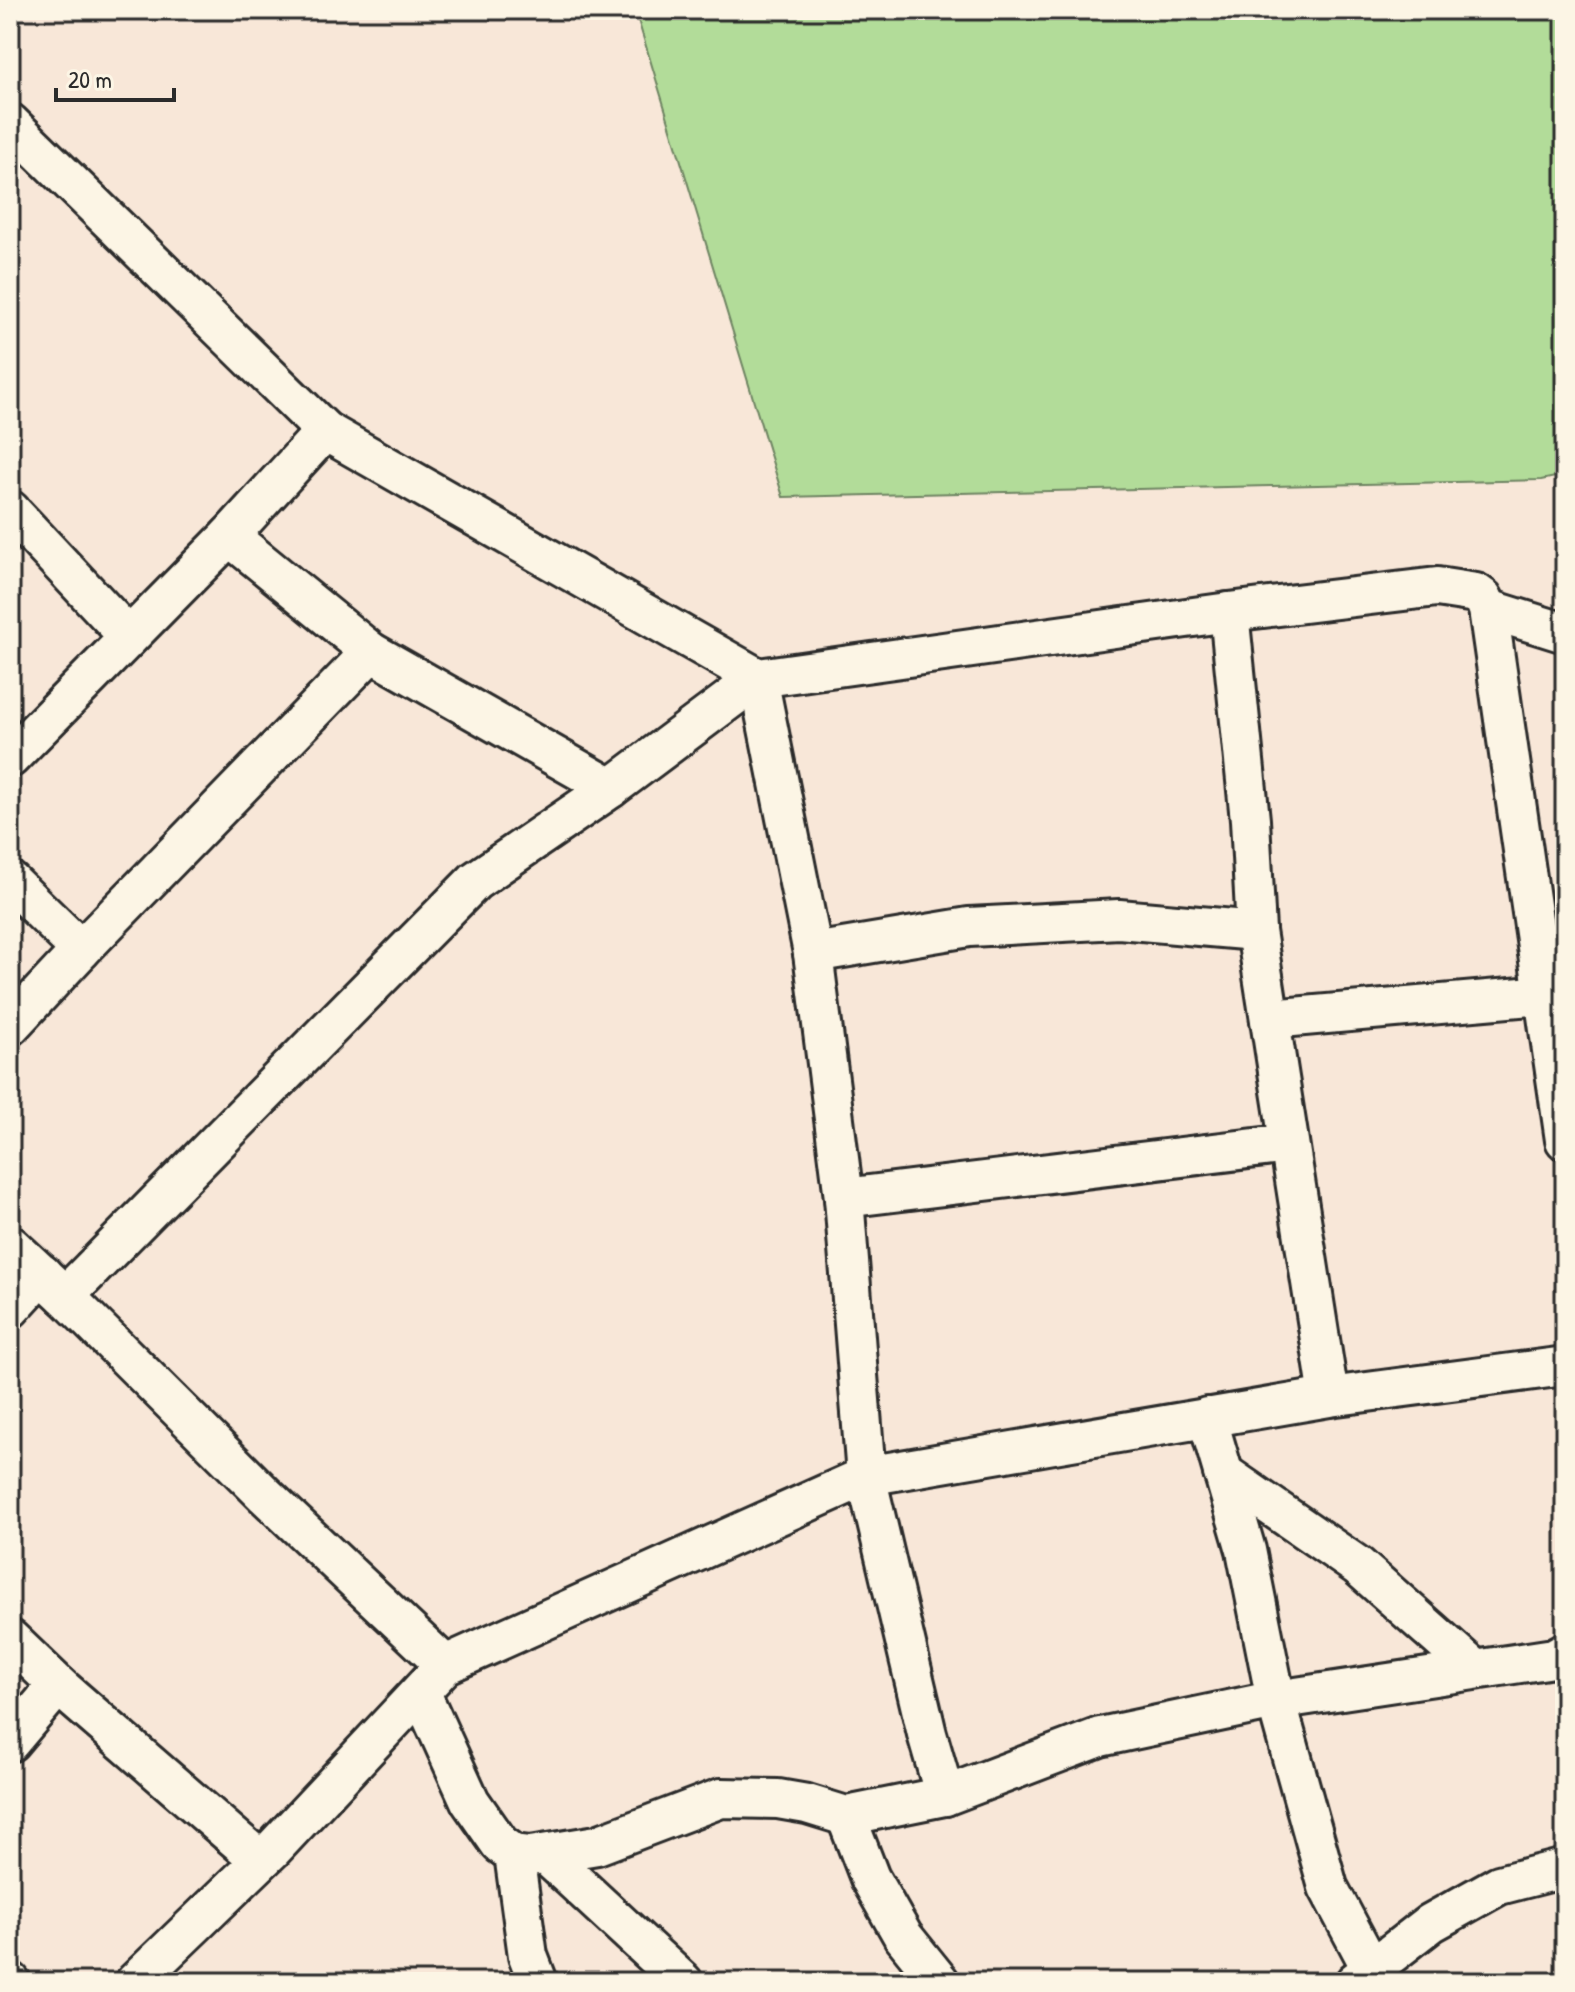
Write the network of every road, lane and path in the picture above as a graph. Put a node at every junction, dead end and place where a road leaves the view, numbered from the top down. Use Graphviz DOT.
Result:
graph roads {
  1 [pos="10,123"];
  2 [pos="325,431"];
  3 [pos="10,510"];
  4 [pos="229,536"];
  5 [pos="1488,609"];
  6 [pos="1229,612"];
  7 [pos="1565,633"];
  8 [pos="129,637"];
  9 [pos="371,652"];
  10 [pos="758,678"];
  11 [pos="10,758"];
  12 [pos="611,788"];
  13 [pos="10,881"];
  14 [pos="1256,931"];
  15 [pos="81,950"];
  16 [pos="813,953"];
  17 [pos="1555,992"];
  18 [pos="1270,1019"];
  19 [pos="10,1026"];
  20 [pos="1565,1140"];
  21 [pos="1289,1144"];
  22 [pos="844,1198"];
  23 [pos="10,1245"];
  24 [pos="53,1285"];
  25 [pos="10,1309"];
  26 [pos="1565,1366"];
  27 [pos="1329,1397"];
  28 [pos="1207,1417"];
  29 [pos="1223,1473"];
  30 [pos="866,1476"];
  31 [pos="10,1639"];
  32 [pos="1565,1652"];
  33 [pos="1473,1668"];
  34 [pos="433,1679"];
  35 [pos="58,1685"];
  36 [pos="1276,1700"];
  37 [pos="10,1742"];
  38 [pos="945,1796"];
  39 [pos="846,1816"];
  40 [pos="530,1854"];
  41 [pos="260,1860"];
  42 [pos="1565,1868"];
  43 [pos="1363,1975"];
  44 [pos="135,1982"];
  45 [pos="538,1982"];
  46 [pos="683,1982"];
  47 [pos="940,1982"];
  1 -- 2 [label="street"];
  2 -- 4 [label="street"];
  2 -- 10 [label="street"];
  3 -- 8 [label="street"];
  4 -- 8 [label="street"];
  4 -- 9 [label="street"];
  5 -- 6 [label="street"];
  5 -- 7 [label="street"];
  5 -- 17 [label="street"];
  6 -- 10 [label="street"];
  6 -- 14 [label="street"];
  8 -- 11 [label="street"];
  9 -- 12 [label="street"];
  9 -- 15 [label="street"];
  10 -- 12 [label="street"];
  10 -- 16 [label="street"];
  12 -- 24 [label="street"];
  13 -- 15 [label="street"];
  14 -- 16 [label="street"];
  14 -- 18 [label="street"];
  15 -- 19 [label="street"];
  16 -- 22 [label="street"];
  17 -- 18 [label="street"];
  17 -- 20 [label="street"];
  18 -- 21 [label="street"];
  21 -- 22 [label="street"];
  21 -- 27 [label="street"];
  22 -- 30 [label="street"];
  23 -- 24 [label="street"];
  24 -- 25 [label="street"];
  24 -- 34 [label="street"];
  26 -- 27 [label="street"];
  27 -- 28 [label="street"];
  28 -- 29 [label="street"];
  28 -- 30 [label="street"];
  29 -- 33 [label="street"];
  29 -- 36 [label="street"];
  30 -- 34 [label="street"];
  30 -- 38 [label="street"];
  31 -- 35 [label="street"];
  32 -- 33 [label="street"];
  33 -- 36 [label="street"];
  34 -- 40 [label="street"];
  34 -- 41 [label="street"];
  35 -- 37 [label="street"];
  35 -- 41 [label="street"];
  36 -- 38 [label="street"];
  36 -- 43 [label="street"];
  38 -- 39 [label="street"];
  39 -- 40 [label="street"];
  39 -- 47 [label="street"];
  40 -- 45 [label="street"];
  40 -- 46 [label="street"];
  41 -- 44 [label="street"];
  42 -- 43 [label="street"];
}
